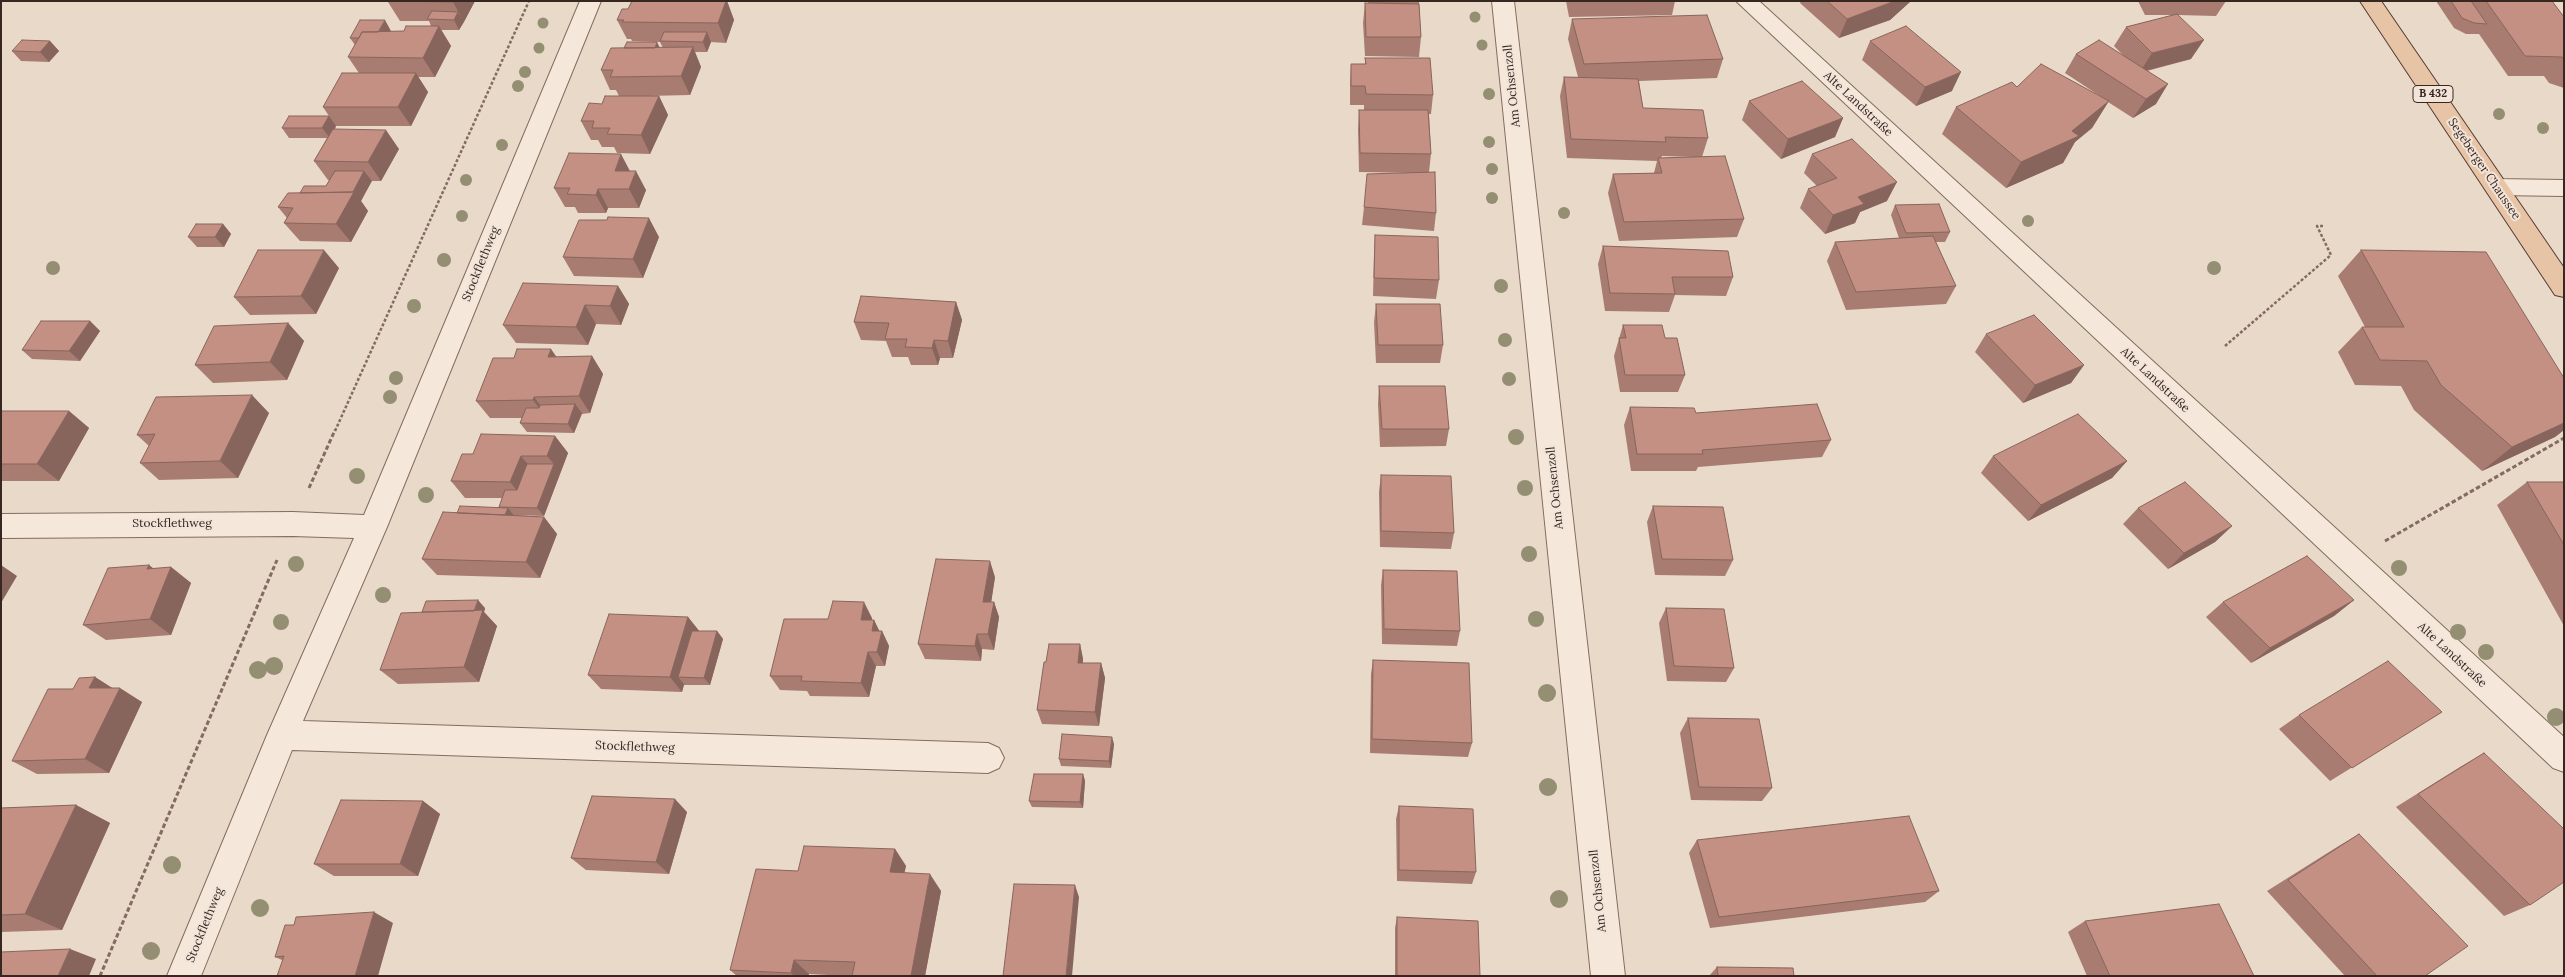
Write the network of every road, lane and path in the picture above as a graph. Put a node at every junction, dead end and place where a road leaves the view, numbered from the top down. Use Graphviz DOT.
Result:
graph roads {
  1 [pos="591,1"];
  2 [pos="1503,1"];
  3 [pos="1746,1"];
  4 [pos="2370,1"];
  5 [pos="2496,187"];
  6 [pos="2564,188"];
  7 [pos="2323,226"];
  8 [pos="2564,288"];
  9 [pos="2225,346"];
  10 [pos="2564,438"];
  11 [pos="1,526"];
  12 [pos="373,527"];
  13 [pos="2350,562"];
  14 [pos="282,735"];
  15 [pos="988,758"];
  16 [pos="2564,758"];
  17 [pos="184,976"];
  18 [pos="1608,976"];
  1 -- 12 [label="street, Stockflethweg"];
  2 -- 18 [label="street, Am Ochsenzoll"];
  3 -- 13 [label="street, Alte Landstraße"];
  4 -- 5 [label="main road, Segeberger Chaussee / B 432"];
  5 -- 6 [label="street"];
  5 -- 8 [label="main road, Segeberger Chaussee / B 432"];
  7 -- 9 [label="path"];
  10 -- 13 [label="path"];
  11 -- 12 [label="street, Stockflethweg"];
  12 -- 14 [label="street, Stockflethweg"];
  13 -- 16 [label="street, Alte Landstraße"];
  14 -- 15 [label="street, Stockflethweg"];
  14 -- 17 [label="street, Stockflethweg"];
}
